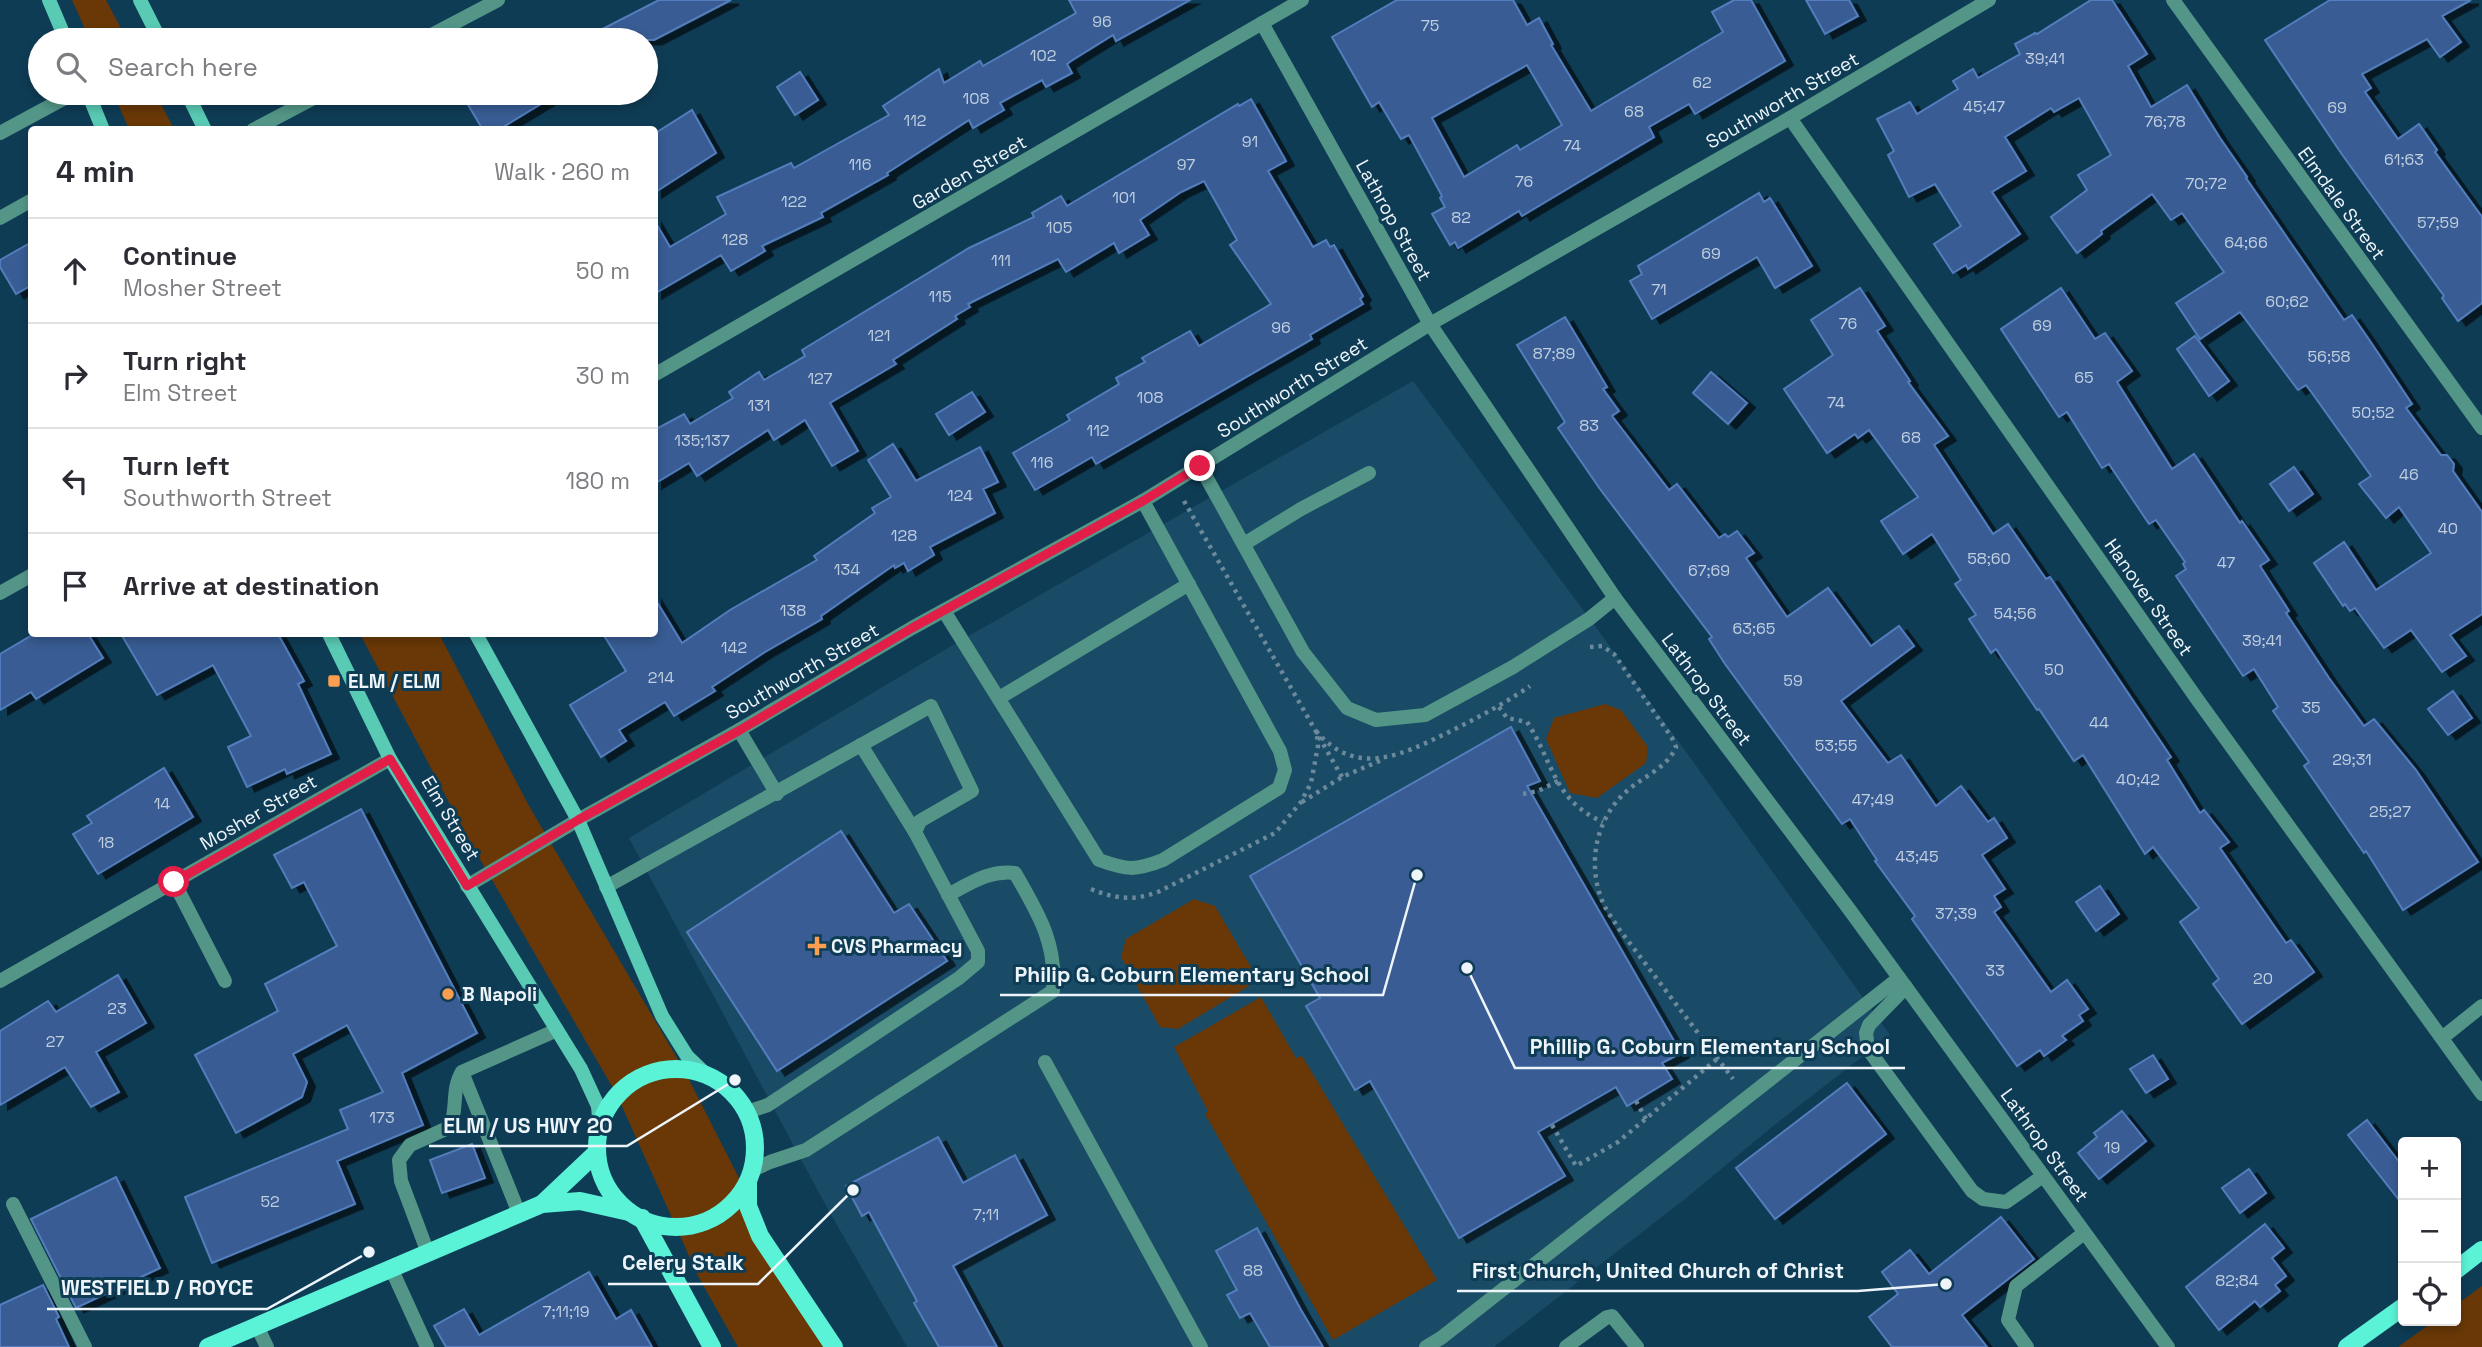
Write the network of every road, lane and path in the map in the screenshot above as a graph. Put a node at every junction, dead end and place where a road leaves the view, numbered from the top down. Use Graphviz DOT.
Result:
graph roads {
  1 [pos="49,0"];
  2 [pos="140,0"];
  3 [pos="498,0"];
  4 [pos="1302,0"];
  5 [pos="1989,0"];
  6 [pos="2173,0"];
  7 [pos="1262,23"];
  8 [pos="61,28"];
  9 [pos="154,28"];
  10 [pos="445,28"];
  11 [pos="52,105"];
  12 [pos="93,105"];
  13 [pos="193,105"];
  14 [pos="300,105"];
  15 [pos="1790,118"];
  16 [pos="101,126"];
  17 [pos="203,126"];
  18 [pos="261,126"];
  19 [pos="0,133"];
  20 [pos="28,202"];
  21 [pos="0,218"];
  22 [pos="1430,324"];
  23 [pos="658,373"];
  24 [pos="2482,428"];
  25 [pos="1200,466"];
  26 [pos="1369,473"];
  27 [pos="1173,483"];
  28 [pos="1143,501"];
  29 [pos="1244,544"];
  30 [pos="28,577"];
  31 [pos="1189,584"];
  32 [pos="0,593"];
  33 [pos="1615,598"];
  34 [pos="944,611"];
  35 [pos="330,637"];
  36 [pos="478,637"];
  37 [pos="1584,650"];
  38 [pos="1536,682"];
  39 [pos="999,698"];
  40 [pos="1499,707"];
  41 [pos="740,730"];
  42 [pos="1316,731"];
  43 [pos="861,745"];
  44 [pos="1387,758"];
  45 [pos="390,759"];
  46 [pos="1342,777"];
  47 [pos="1558,781"];
  48 [pos="777,794"];
  49 [pos="1523,794"];
  50 [pos="1301,802"];
  51 [pos="578,820"];
  52 [pos="1604,822"];
  53 [pos="915,832"];
  54 [pos="174,882"];
  55 [pos="467,886"];
  56 [pos="607,887"];
  57 [pos="948,895"];
  58 [pos="0,981"];
  59 [pos="225,981"];
  60 [pos="1903,983"];
  61 [pos="2482,1006"];
  62 [pos="557,1030"];
  63 [pos="2442,1038"];
  64 [pos="1717,1059"];
  65 [pos="1045,1062"];
  66 [pos="462,1072"];
  67 [pos="709,1077"];
  68 [pos="2482,1094"];
  69 [pos="1748,1097"];
  70 [pos="1636,1101"];
  71 [pos="747,1112"];
  72 [pos="1646,1119"];
  73 [pos="1552,1125"];
  74 [pos="600,1131"];
  75 [pos="596,1153"];
  76 [pos="750,1175"];
  77 [pos="2043,1175"];
  78 [pos="13,1204"];
  79 [pos="542,1204"];
  80 [pos="519,1213"];
  81 [pos="636,1215"];
  82 [pos="2084,1233"];
  83 [pos="2482,1250"];
  84 [pos="428,1253"];
  85 [pos="2461,1266"];
  86 [pos="391,1268"];
  87 [pos="2398,1311"];
  88 [pos="257,1326"];
  89 [pos="85,1347"];
  90 [pos="208,1347"];
  91 [pos="267,1347"];
  92 [pos="427,1347"];
  93 [pos="712,1347"];
  94 [pos="834,1347"];
  95 [pos="1201,1347"];
  96 [pos="1426,1347"];
  97 [pos="1566,1347"];
  98 [pos="1637,1347"];
  99 [pos="2027,1347"];
  100 [pos="2168,1347"];
  101 [pos="2347,1347"];
  1 -- 8 [label="main road"];
  2 -- 9 [label="main road"];
  3 -- 10 [label="street"];
  4 -- 7 [label="street, Garden Street"];
  5 -- 15 [label="street, Southworth Street"];
  6 -- 24 [label="street, Elmdale Street"];
  7 -- 22 [label="street, Lathrop Street"];
  7 -- 23 [label="street, Garden Street"];
  11 -- 19 [label="street"];
  12 -- 16 [label="main road"];
  13 -- 17 [label="main road"];
  14 -- 18 [label="street"];
  15 -- 22 [label="street, Southworth Street"];
  15 -- 63 [label="street, Hanover Street"];
  20 -- 21 [label="street"];
  22 -- 25 [label="street, Southworth Street"];
  22 -- 33 [label="street, Lathrop Street"];
  25 -- 27 [label="street, Southworth Street"];
  25 -- 29 [label="street"];
  26 -- 29 [label="street"];
  27 -- 28 [label="street, Southworth Street"];
  27 -- 42 [label="path"];
  28 -- 31 [label="street"];
  28 -- 34 [label="street, Southworth Street"];
  29 -- 33 [label="street"];
  30 -- 32 [label="street"];
  31 -- 39 [label="street"];
  31 -- 39 [label="street"];
  33 -- 60 [label="street, Lathrop Street"];
  34 -- 39 [label="street"];
  34 -- 41 [label="street, Southworth Street"];
  35 -- 45 [label="main road, Elm Street"];
  36 -- 51 [label="main road"];
  37 -- 52 [label="path"];
  38 -- 40 [label="path"];
  40 -- 44 [label="path"];
  40 -- 47 [label="path"];
  41 -- 48 [label="street"];
  41 -- 51 [label="street, Southworth Street"];
  42 -- 44 [label="path"];
  42 -- 46 [label="path"];
  43 -- 48 [label="street"];
  43 -- 53 [label="street"];
  43 -- 53 [label="street"];
  44 -- 46 [label="path"];
  45 -- 54 [label="street, Mosher Street"];
  45 -- 55 [label="main road, Elm Street"];
  46 -- 50 [label="path"];
  47 -- 49 [label="path"];
  47 -- 52 [label="path"];
  48 -- 56 [label="street"];
  51 -- 55 [label="street, Southworth Street"];
  51 -- 56 [label="main road"];
  52 -- 64 [label="path"];
  53 -- 57 [label="street"];
  54 -- 58 [label="street, Mosher Street"];
  54 -- 59 [label="street"];
  55 -- 62 [label="main road, Elm Street"];
  56 -- 67 [label="main road"];
  57 -- 71 [label="street"];
  57 -- 76 [label="street"];
  60 -- 69 [label="street"];
  60 -- 77 [label="street, Lathrop Street"];
  60 -- 77 [label="street"];
  61 -- 63 [label="street"];
  62 -- 66 [label="street"];
  62 -- 74 [label="main road, Elm Street"];
  63 -- 68 [label="street, Hanover Street"];
  64 -- 69 [label="path"];
  64 -- 72 [label="path"];
  65 -- 95 [label="street"];
  66 -- 80 [label="street"];
  66 -- 84 [label="street"];
  67 -- 71 [label="main road"];
  67 -- 74 [label="main road"];
  69 -- 96 [label="street"];
  70 -- 72 [label="path"];
  71 -- 76 [label="main road"];
  72 -- 73 [label="path"];
  74 -- 75 [label="main road"];
  75 -- 79 [label="main road"];
  75 -- 81 [label="main road"];
  76 -- 81 [label="main road"];
  76 -- 94 [label="main road"];
  77 -- 82 [label="street, Lathrop Street"];
  78 -- 89 [label="street"];
  79 -- 80 [label="main road"];
  79 -- 81 [label="main road"];
  80 -- 84 [label="main road"];
  81 -- 93 [label="main road"];
  82 -- 99 [label="street"];
  82 -- 100 [label="street, Lathrop Street"];
  83 -- 85 [label="main road"];
  84 -- 86 [label="main road"];
  86 -- 88 [label="main road"];
  86 -- 92 [label="street"];
  87 -- 101 [label="main road"];
  88 -- 90 [label="main road"];
  88 -- 91 [label="street"];
  97 -- 98 [label="street"];
}
